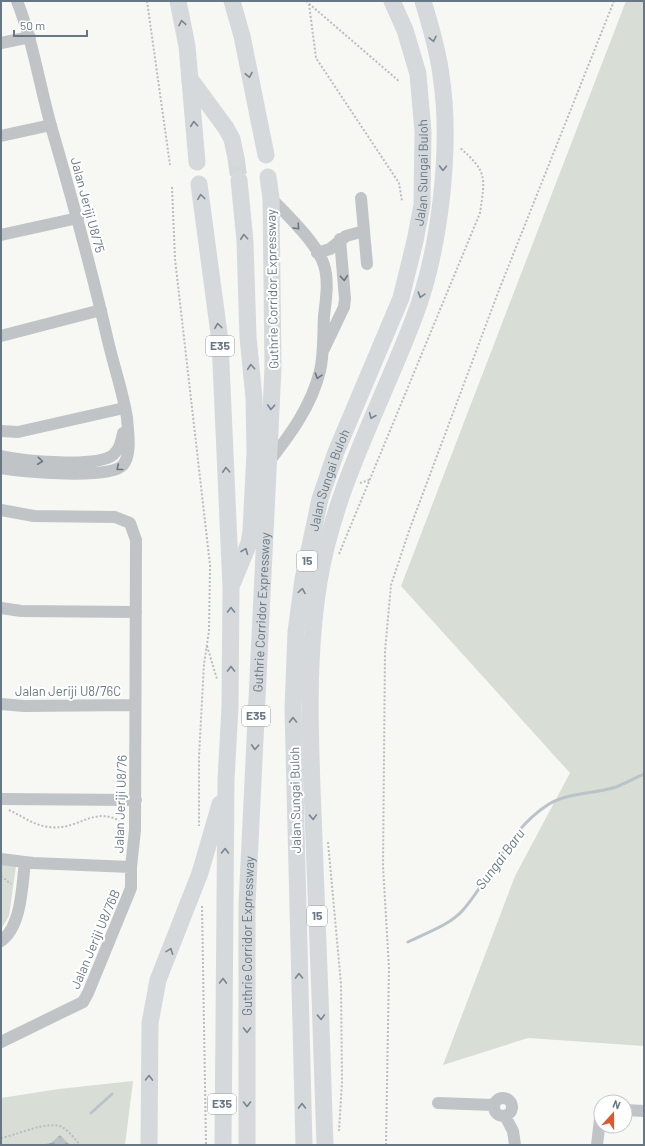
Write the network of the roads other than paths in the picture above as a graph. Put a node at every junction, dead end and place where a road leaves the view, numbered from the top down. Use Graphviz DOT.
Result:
graph roads {
  1 [pos="16,1"];
  2 [pos="178,1"];
  3 [pos="232,1"];
  4 [pos="392,1"];
  5 [pos="423,1"];
  6 [pos="30,37"];
  7 [pos="1,43"];
  8 [pos="190,79"];
  9 [pos="51,125"];
  10 [pos="1,136"];
  11 [pos="266,155"];
  12 [pos="236,158"];
  13 [pos="197,162"];
  14 [pos="268,177"];
  15 [pos="239,180"];
  16 [pos="199,184"];
  17 [pos="271,198"];
  18 [pos="361,198"];
  19 [pos="78,218"];
  20 [pos="364,231"];
  21 [pos="1,235"];
  22 [pos="340,239"];
  23 [pos="317,253"];
  24 [pos="367,264"];
  25 [pos="101,310"];
  26 [pos="1,336"];
  27 [pos="322,352"];
  28 [pos="125,413"];
  29 [pos="1,431"];
  30 [pos="1,456"];
  31 [pos="268,463"];
  32 [pos="1,468"];
  33 [pos="1,510"];
  34 [pos="231,588"];
  35 [pos="1,608"];
  36 [pos="136,612"];
  37 [pos="1,704"];
  38 [pos="135,705"];
  39 [pos="226,780"];
  40 [pos="136,800"];
  41 [pos="3,804"];
  42 [pos="1,859"];
  43 [pos="25,862"];
  44 [pos="131,867"];
  45 [pos="1,941"];
  46 [pos="1,1042"];
  47 [pos="149,1100"];
  48 [pos="438,1103"];
  49 [pos="633,1110"];
  50 [pos="644,1111"];
  51 [pos="598,1134"];
  52 [pos="332,1141"];
  53 [pos="140,1145"];
  54 [pos="149,1145"];
  55 [pos="223,1145"];
  56 [pos="247,1145"];
  57 [pos="304,1145"];
  58 [pos="515,1145"];
  59 [pos="597,1145"];
  1 -- 6 [label="street, Jalan Jeriji U8/75"];
  8 -- 2 [label="highway, one-way"];
  3 -- 11 [label="highway, one-way"];
  57 -- 4 [label="highway, Jalan Sungai Buloh / 15, one-way"];
  5 -- 52 [label="highway, Jalan Sungai Buloh / 15, one-way"];
  6 -- 7 [label="street"];
  6 -- 9 [label="street, Jalan Jeriji U8/75"];
  8 -- 12 [label="highway"];
  13 -- 8 [label="highway, one-way"];
  9 -- 10 [label="street"];
  9 -- 19 [label="street, Jalan Jeriji U8/75"];
  14 -- 17 [label="highway, Guthrie Corridor Expressway / E35"];
  34 -- 15 [label="highway, one-way"];
  34 -- 16 [label="highway, Guthrie Corridor Expressway / E35, one-way"];
  17 -- 23 [label="street, one-way"];
  17 -- 31 [label="highway, Guthrie Corridor Expressway / E35, one-way"];
  18 -- 20 [label="street"];
  19 -- 21 [label="street"];
  19 -- 25 [label="street, Jalan Jeriji U8/75"];
  20 -- 22 [label="street"];
  20 -- 24 [label="street"];
  22 -- 23 [label="street"];
  22 -- 27 [label="street, one-way"];
  23 -- 27 [label="street"];
  25 -- 26 [label="street"];
  25 -- 28 [label="street, Jalan Jeriji U8/75"];
  27 -- 31 [label="street, one-way"];
  28 -- 29 [label="street"];
  30 -- 28 [label="street, Jalan Jeriji U8/75, one-way"];
  28 -- 32 [label="street, Jalan Jeriji U8/75, one-way"];
  31 -- 56 [label="highway, Guthrie Corridor Expressway / E35, one-way"];
  33 -- 36 [label="street, Jalan Jeriji U8/76"];
  39 -- 34 [label="highway, Guthrie Corridor Expressway / E35, one-way"];
  35 -- 36 [label="street"];
  36 -- 38 [label="street, Jalan Jeriji U8/76"];
  37 -- 38 [label="street, Jalan Jeriji U8/76C"];
  38 -- 40 [label="street, Jalan Jeriji U8/76"];
  47 -- 39 [label="highway, one-way"];
  55 -- 39 [label="highway, Guthrie Corridor Expressway / E35, one-way"];
  40 -- 41 [label="street"];
  40 -- 44 [label="street, Jalan Jeriji U8/76"];
  42 -- 43 [label="street, Jalan Jeriji U8/76"];
  43 -- 44 [label="street, Jalan Jeriji U8/76"];
  43 -- 45 [label="street"];
  44 -- 46 [label="street, Jalan Jeriji U8/76B"];
  47 -- 53 [label="highway"];
  47 -- 54 [label="highway"];
  48 -- 58 [label="street"];
  49 -- 50 [label="street"];
  51 -- 59 [label="street"];
}
